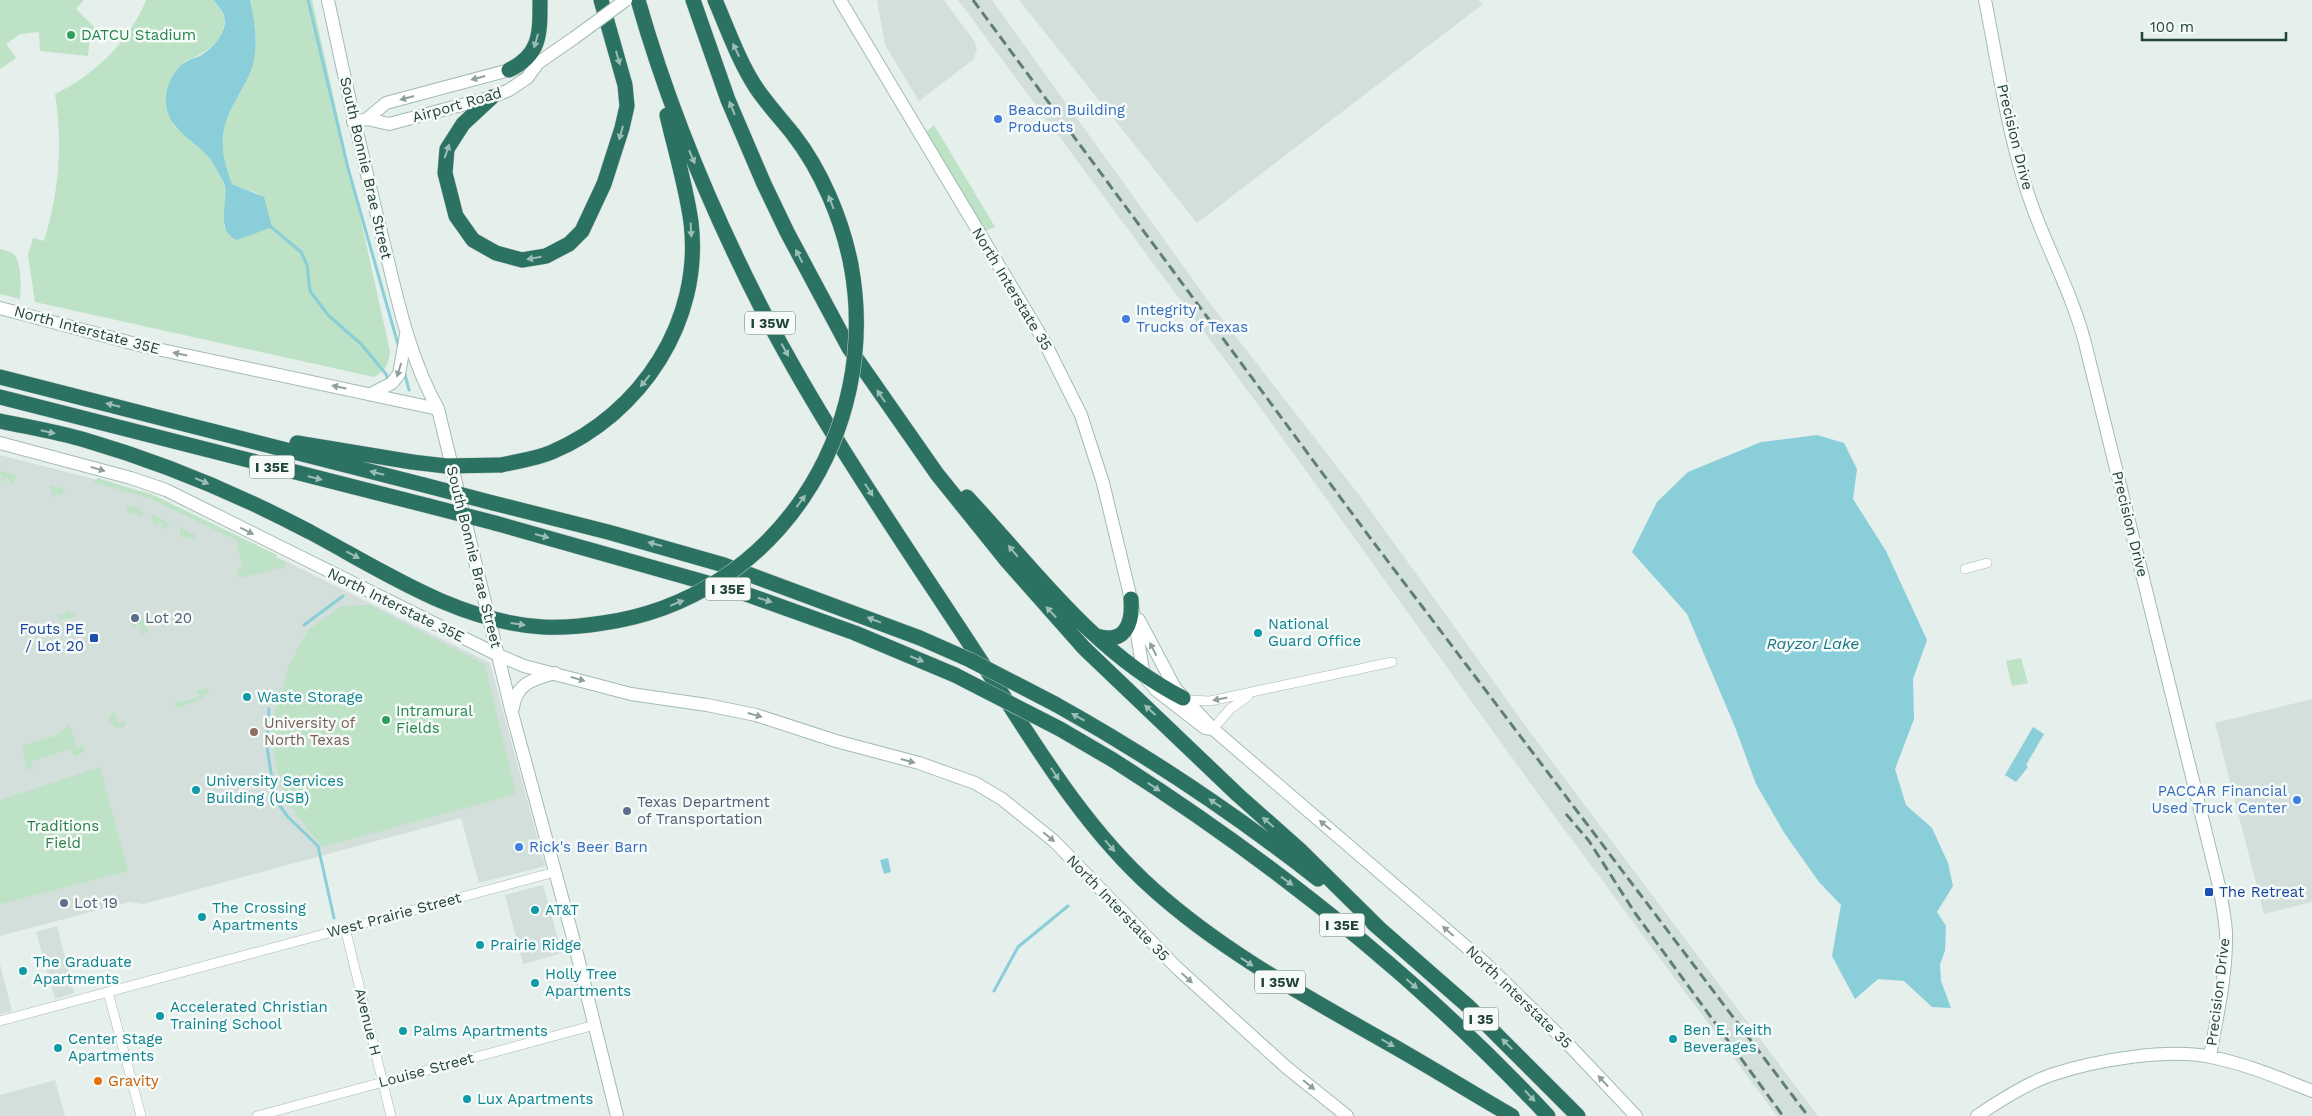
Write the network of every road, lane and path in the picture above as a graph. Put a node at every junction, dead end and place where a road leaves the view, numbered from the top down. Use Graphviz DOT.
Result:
graph roads {
  1 [pos="328,0"];
  2 [pos="540,0"];
  3 [pos="601,0"];
  4 [pos="626,0"];
  5 [pos="638,0"];
  6 [pos="693,0"];
  7 [pos="716,0"];
  8 [pos="840,0"];
  9 [pos="1985,0"];
  10 [pos="651,45"];
  11 [pos="538,63"];
  12 [pos="508,70"];
  13 [pos="492,96"];
  14 [pos="367,119"];
  15 [pos="353,122"];
  16 [pos="0,308"];
  17 [pos="407,332"];
  18 [pos="0,377"];
  19 [pos="371,394"];
  20 [pos="0,398"];
  21 [pos="438,409"];
  22 [pos="160,417"];
  23 [pos="0,421"];
  24 [pos="909,436"];
  25 [pos="154,437"];
  26 [pos="0,443"];
  27 [pos="188,450"];
  28 [pos="1987,563"];
  29 [pos="1965,569"];
  30 [pos="1131,600"];
  31 [pos="1096,636"];
  32 [pos="498,655"];
  33 [pos="1392,662"];
  34 [pos="555,673"];
  35 [pos="1144,676"];
  36 [pos="1257,692"];
  37 [pos="1183,698"];
  38 [pos="512,712"];
  39 [pos="1213,729"];
  40 [pos="861,748"];
  41 [pos="555,872"];
  42 [pos="345,928"];
  43 [pos="1379,928"];
  44 [pos="108,992"];
  45 [pos="0,1021"];
  46 [pos="595,1025"];
  47 [pos="2210,1056"];
  48 [pos="383,1082"];
  49 [pos="2312,1092"];
  50 [pos="141,1116"];
  51 [pos="257,1116"];
  52 [pos="391,1116"];
  53 [pos="617,1116"];
  54 [pos="1347,1116"];
  55 [pos="1512,1116"];
  56 [pos="1548,1116"];
  57 [pos="1578,1116"];
  58 [pos="1636,1116"];
  59 [pos="1977,1116"];
  1 -- 15 [label="main road, South Bonnie Brae Street"];
  2 -- 12 [label="highway, one-way"];
  3 -- 13 [label="highway, one-way"];
  4 -- 11 [label="main road, Airport Road, bridge"];
  5 -- 10 [label="highway, I 35W"];
  24 -- 6 [label="highway, one-way"];
  23 -- 7 [label="highway, one-way, bridge"];
  8 -- 30 [label="main road, North Interstate 35"];
  9 -- 47 [label="main road, Precision Drive"];
  10 -- 22 [label="highway, one-way, bridge"];
  10 -- 55 [label="highway, I 35W, one-way"];
  11 -- 12 [label="main road, Airport Road"];
  11 -- 13 [label="main road, Airport Road"];
  12 -- 14 [label="main road, Airport Road, one-way"];
  13 -- 14 [label="main road, Airport Road"];
  14 -- 15 [label="main road, Airport Road"];
  15 -- 17 [label="main road, South Bonnie Brae Street"];
  19 -- 16 [label="main road, North Interstate 35E, one-way"];
  17 -- 19 [label="main road, one-way"];
  17 -- 21 [label="main road, South Bonnie Brae Street"];
  22 -- 18 [label="highway, I 35E, one-way"];
  19 -- 21 [label="main road, North Interstate 35E"];
  20 -- 25 [label="highway, I 35E"];
  21 -- 32 [label="main road, South Bonnie Brae Street"];
  43 -- 22 [label="highway, I 35E, one-way, bridge"];
  31 -- 24 [label="highway, one-way"];
  43 -- 24 [label="highway, one-way"];
  25 -- 27 [label="highway"];
  25 -- 56 [label="highway, I 35E, one-way, bridge"];
  26 -- 32 [label="main road, North Interstate 35E, one-way"];
  28 -- 29 [label="street"];
  30 -- 31 [label="highway"];
  30 -- 35 [label="main road, North Interstate 35"];
  37 -- 30 [label="main road, North Interstate 35, one-way"];
  31 -- 35 [label="highway"];
  32 -- 34 [label="main road, North Interstate 35E"];
  32 -- 38 [label="main road, South Bonnie Brae Street"];
  33 -- 36 [label="street"];
  34 -- 38 [label="main road"];
  34 -- 40 [label="main road, North Interstate 35E, one-way"];
  35 -- 37 [label="highway"];
  35 -- 39 [label="main road, North Interstate 35"];
  36 -- 37 [label="street, one-way"];
  36 -- 39 [label="street"];
  37 -- 39 [label="main road, North Interstate 35"];
  38 -- 41 [label="main road, South Bonnie Brae Street"];
  58 -- 39 [label="main road, North Interstate 35, one-way"];
  40 -- 54 [label="main road, North Interstate 35, one-way"];
  41 -- 42 [label="street, West Prairie Street"];
  41 -- 46 [label="main road, South Bonnie Brae Street"];
  42 -- 44 [label="street, West Prairie Street"];
  42 -- 48 [label="street, Avenue H"];
  57 -- 43 [label="highway, I 35, one-way"];
  44 -- 45 [label="street, West Prairie Street"];
  44 -- 50 [label="street"];
  46 -- 48 [label="street, Louise Street"];
  46 -- 53 [label="main road, South Bonnie Brae Street"];
  47 -- 49 [label="main road"];
  47 -- 59 [label="main road"];
  48 -- 51 [label="street, Louise Street"];
  48 -- 52 [label="street, Avenue H"];
}
